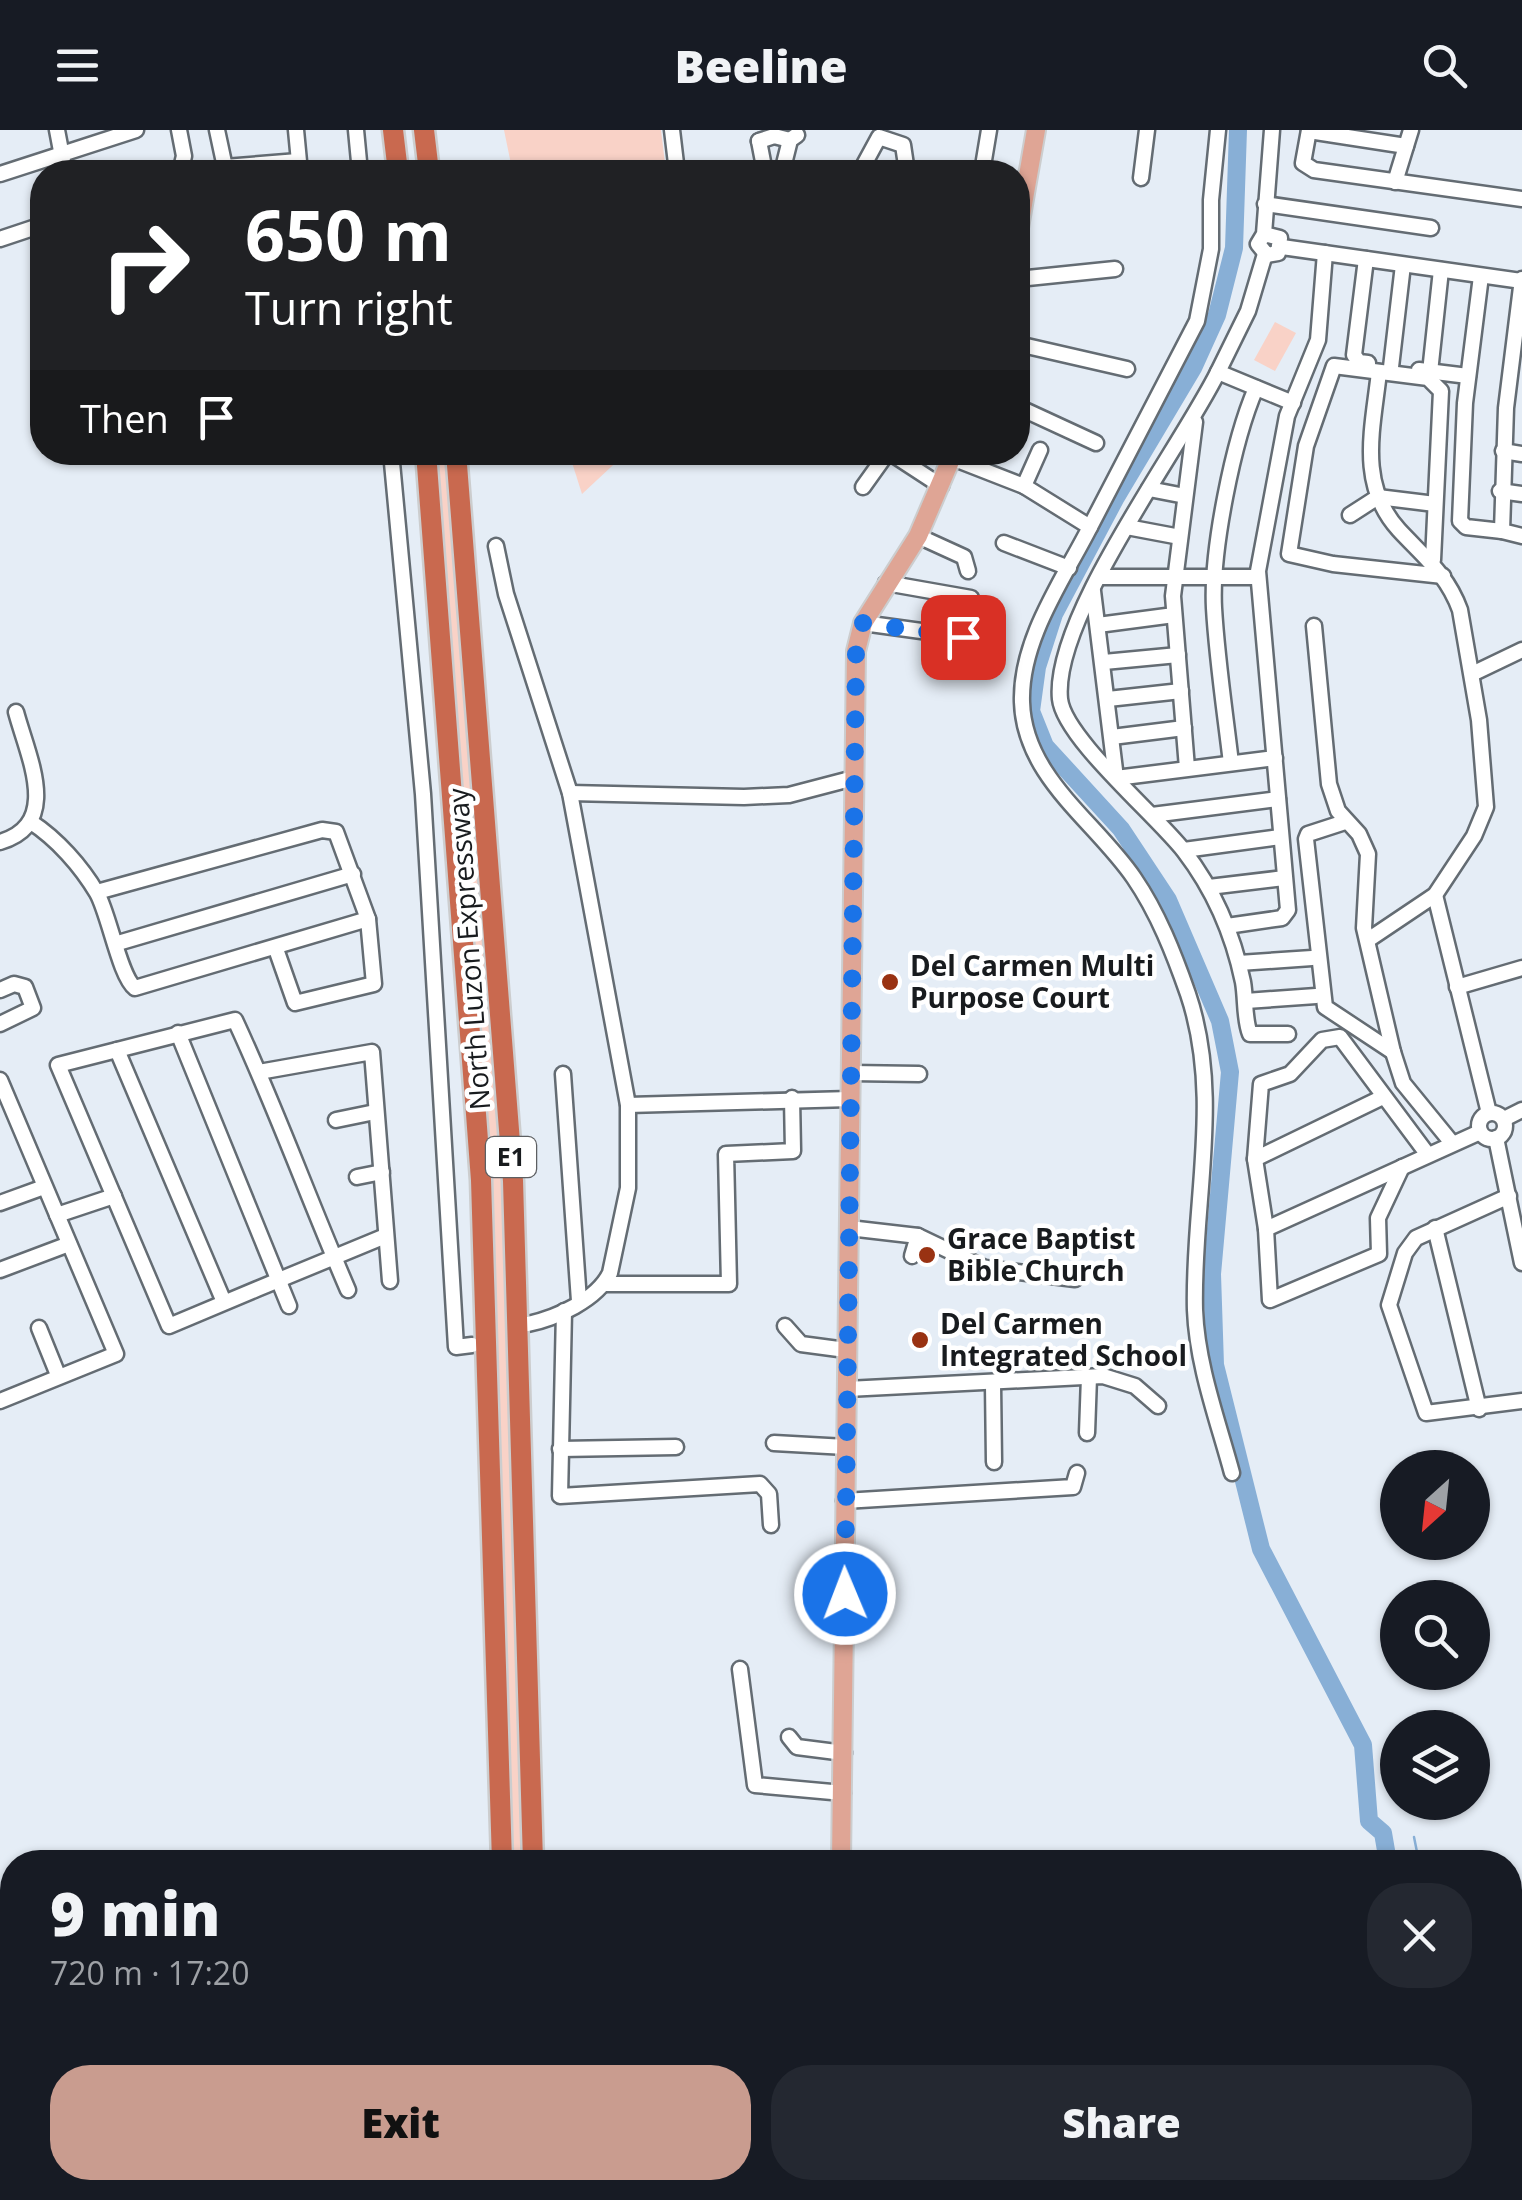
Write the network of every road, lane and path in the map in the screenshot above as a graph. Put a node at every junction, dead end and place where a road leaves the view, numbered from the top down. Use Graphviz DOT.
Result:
graph roads {
  1 [pos="56,130"];
  2 [pos="136,130"];
  3 [pos="179,130"];
  4 [pos="217,130"];
  5 [pos="296,130"];
  6 [pos="356,130"];
  7 [pos="393,130"];
  8 [pos="424,130"];
  9 [pos="672,130"];
  10 [pos="989,130"];
  11 [pos="1036,130"];
  12 [pos="1147,130"];
  13 [pos="1218,130"];
  14 [pos="1272,130"];
  15 [pos="1309,130"];
  16 [pos="1412,130"];
  17 [pos="1406,146"];
  18 [pos="62,155"];
  19 [pos="46,160"];
  20 [pos="63,160"];
  21 [pos="183,160"];
  22 [pos="223,160"];
  23 [pos="298,160"];
  24 [pos="359,160"];
  25 [pos="397,160"];
  26 [pos="428,160"];
  27 [pos="676,160"];
  28 [pos="762,160"];
  29 [pos="786,160"];
  30 [pos="866,160"];
  31 [pos="905,160"];
  32 [pos="984,160"];
  33 [pos="1030,164"];
  34 [pos="30,165"];
  35 [pos="0,174"];
  36 [pos="1141,178"];
  37 [pos="1395,182"];
  38 [pos="1522,199"];
  39 [pos="1265,204"];
  40 [pos="1431,228"];
  41 [pos="30,229"];
  42 [pos="1264,234"];
  43 [pos="0,239"];
  44 [pos="1282,246"];
  45 [pos="1325,253"];
  46 [pos="1266,254"];
  47 [pos="1366,259"];
  48 [pos="1403,264"];
  49 [pos="1115,269"];
  50 [pos="1441,270"];
  51 [pos="1481,276"];
  52 [pos="1030,278"];
  53 [pos="1522,280"];
  54 [pos="1519,322"];
  55 [pos="1030,347"];
  56 [pos="1314,355"];
  57 [pos="1356,359"];
  58 [pos="1517,364"];
  59 [pos="1127,369"];
  60 [pos="1385,369"];
  61 [pos="1218,372"];
  62 [pos="1430,372"];
  63 [pos="1468,376"];
  64 [pos="1256,388"];
  65 [pos="1293,402"];
  66 [pos="1506,408"];
  67 [pos="1030,412"];
  68 [pos="1522,413"];
  69 [pos="1196,416"];
  70 [pos="1096,442"];
  71 [pos="1040,450"];
  72 [pos="1503,451"];
  73 [pos="1522,454"];
  74 [pos="393,465"];
  75 [pos="427,465"];
  76 [pos="457,465"];
  77 [pos="879,465"];
  78 [pos="908,465"];
  79 [pos="949,465"];
  80 [pos="976,465"];
  81 [pos="941,486"];
  82 [pos="1024,486"];
  83 [pos="863,488"];
  84 [pos="1149,489"];
  85 [pos="1500,490"];
  86 [pos="1522,494"];
  87 [pos="1185,496"];
  88 [pos="1378,497"];
  89 [pos="1435,504"];
  90 [pos="1350,515"];
  91 [pos="1090,527"];
  92 [pos="1127,527"];
  93 [pos="1502,531"];
  94 [pos="918,536"];
  95 [pos="1522,536"];
  96 [pos="1180,537"];
  97 [pos="1004,543"];
  98 [pos="496,546"];
  99 [pos="1433,560"];
  100 [pos="1070,568"];
  101 [pos="968,570"];
  102 [pos="1175,574"];
  103 [pos="1216,574"];
  104 [pos="1443,576"];
  105 [pos="1258,578"];
  106 [pos="886,583"];
  107 [pos="1096,584"];
  108 [pos="971,598"];
  109 [pos="1174,615"];
  110 [pos="863,623"];
  111 [pos="1098,625"];
  112 [pos="1314,626"];
  113 [pos="994,641"];
  114 [pos="1522,650"];
  115 [pos="1178,655"];
  116 [pos="1104,662"];
  117 [pos="1472,674"];
  118 [pos="1181,691"];
  119 [pos="1108,699"];
  120 [pos="16,712"];
  121 [pos="1184,728"];
  122 [pos="1112,737"];
  123 [pos="1275,758"];
  124 [pos="1231,763"];
  125 [pos="1188,768"];
  126 [pos="854,778"];
  127 [pos="1116,778"];
  128 [pos="570,793"];
  129 [pos="1278,799"];
  130 [pos="1152,815"];
  131 [pos="31,822"];
  132 [pos="1345,822"];
  133 [pos="1280,838"];
  134 [pos="0,842"];
  135 [pos="1184,850"];
  136 [pos="353,874"];
  137 [pos="1284,878"];
  138 [pos="1209,887"];
  139 [pos="96,892"];
  140 [pos="1434,895"];
  141 [pos="1288,910"];
  142 [pos="368,920"];
  143 [pos="1228,926"];
  144 [pos="1368,940"];
  145 [pos="118,943"];
  146 [pos="276,949"];
  147 [pos="1312,958"];
  148 [pos="1239,962"];
  149 [pos="1522,968"];
  150 [pos="1457,986"];
  151 [pos="0,990"];
  152 [pos="1316,996"];
  153 [pos="1246,1001"];
  154 [pos="0,1024"];
  155 [pos="1319,1024"];
  156 [pos="178,1033"];
  157 [pos="1288,1034"];
  158 [pos="116,1050"];
  159 [pos="1392,1052"];
  160 [pos="259,1072"];
  161 [pos="850,1073"];
  162 [pos="563,1074"];
  163 [pos="920,1074"];
  164 [pos="0,1080"];
  165 [pos="1383,1097"];
  166 [pos="792,1098"];
  167 [pos="850,1098"];
  168 [pos="628,1105"];
  169 [pos="1522,1110"];
  170 [pos="376,1112"];
  171 [pos="1496,1116"];
  172 [pos="336,1120"];
  173 [pos="1480,1132"];
  174 [pos="1496,1138"];
  175 [pos="1452,1143"];
  176 [pos="1428,1154"];
  177 [pos="1255,1159"];
  178 [pos="1402,1166"];
  179 [pos="382,1172"];
  180 [pos="357,1177"];
  181 [pos="44,1187"];
  182 [pos="114,1196"];
  183 [pos="1508,1196"];
  184 [pos="0,1203"];
  185 [pos="57,1215"];
  186 [pos="849,1228"];
  187 [pos="1435,1228"];
  188 [pos="1266,1230"];
  189 [pos="383,1236"];
  190 [pos="918,1236"];
  191 [pos="69,1244"];
  192 [pos="912,1256"];
  193 [pos="334,1257"];
  194 [pos="1522,1263"];
  195 [pos="0,1270"];
  196 [pos="1075,1278"];
  197 [pos="390,1281"];
  198 [pos="278,1282"];
  199 [pos="604,1284"];
  200 [pos="348,1290"];
  201 [pos="224,1302"];
  202 [pos="580,1302"];
  203 [pos="289,1306"];
  204 [pos="564,1311"];
  205 [pos="528,1324"];
  206 [pos="785,1326"];
  207 [pos="39,1328"];
  208 [pos="472,1344"];
  209 [pos="846,1350"];
  210 [pos="58,1375"];
  211 [pos="1089,1377"];
  212 [pos="993,1385"];
  213 [pos="847,1389"];
  214 [pos="1,1398"];
  215 [pos="1522,1401"];
  216 [pos="1158,1406"];
  217 [pos="1479,1409"];
  218 [pos="1087,1433"];
  219 [pos="774,1442"];
  220 [pos="676,1447"];
  221 [pos="560,1448"];
  222 [pos="846,1448"];
  223 [pos="994,1462"];
  224 [pos="1076,1472"];
  225 [pos="1232,1473"];
  226 [pos="844,1500"];
  227 [pos="771,1525"];
  228 [pos="740,1669"];
  229 [pos="789,1737"];
  230 [pos="844,1753"];
  231 [pos="843,1793"];
  232 [pos="502,1850"];
  233 [pos="533,1850"];
  234 [pos="841,1850"];
  1 -- 18 [label="street"];
  2 -- 18 [label="street"];
  3 -- 21 [label="street"];
  4 -- 22 [label="street"];
  5 -- 23 [label="street"];
  6 -- 24 [label="street"];
  7 -- 25 [label="highway"];
  8 -- 26 [label="highway"];
  9 -- 27 [label="street"];
  10 -- 32 [label="street"];
  11 -- 33 [label="main road"];
  12 -- 36 [label="street"];
  13 -- 91 [label="street"];
  14 -- 39 [label="street"];
  15 -- 17 [label="street"];
  15 -- 37 [label="street"];
  16 -- 17 [label="street"];
  17 -- 37 [label="street"];
  18 -- 19 [label="street"];
  18 -- 20 [label="street"];
  28 -- 29 [label="street"];
  30 -- 31 [label="street"];
  34 -- 35 [label="street"];
  37 -- 38 [label="street"];
  39 -- 40 [label="street"];
  39 -- 42 [label="street"];
  41 -- 43 [label="street"];
  42 -- 44 [label="street"];
  42 -- 46 [label="street"];
  44 -- 45 [label="street"];
  44 -- 46 [label="street"];
  45 -- 47 [label="street"];
  45 -- 56 [label="street"];
  46 -- 61 [label="street"];
  47 -- 48 [label="street"];
  47 -- 57 [label="street"];
  48 -- 50 [label="street"];
  48 -- 60 [label="street"];
  49 -- 52 [label="street"];
  50 -- 51 [label="street"];
  50 -- 62 [label="street"];
  51 -- 53 [label="street"];
  51 -- 63 [label="street"];
  53 -- 54 [label="street"];
  54 -- 58 [label="street"];
  55 -- 59 [label="street"];
  56 -- 57 [label="street"];
  56 -- 65 [label="street"];
  57 -- 60 [label="street"];
  58 -- 66 [label="street"];
  60 -- 62 [label="street"];
  60 -- 88 [label="street"];
  60 -- 89 [label="street"];
  60 -- 104 [label="street"];
  61 -- 64 [label="street"];
  61 -- 69 [label="street"];
  62 -- 63 [label="street"];
  63 -- 93 [label="street"];
  64 -- 65 [label="street"];
  64 -- 103 [label="street"];
  65 -- 105 [label="street"];
  66 -- 68 [label="street"];
  66 -- 72 [label="street"];
  67 -- 70 [label="street"];
  69 -- 84 [label="street"];
  69 -- 87 [label="street"];
  71 -- 82 [label="street"];
  72 -- 73 [label="street"];
  72 -- 85 [label="street"];
  74 -- 208 [label="street"];
  75 -- 232 [label="highway, North Luzon Expressway / E1"];
  76 -- 233 [label="highway, North Luzon Expressway / E1"];
  77 -- 83 [label="street"];
  78 -- 81 [label="street"];
  79 -- 81 [label="main road"];
  80 -- 82 [label="street"];
  81 -- 94 [label="main road"];
  82 -- 91 [label="street"];
  84 -- 87 [label="street"];
  84 -- 92 [label="street"];
  85 -- 86 [label="street"];
  85 -- 93 [label="street"];
  87 -- 96 [label="street"];
  88 -- 89 [label="street"];
  88 -- 90 [label="street"];
  88 -- 99 [label="street"];
  89 -- 99 [label="street"];
  91 -- 100 [label="street"];
  92 -- 96 [label="street"];
  92 -- 107 [label="street"];
  93 -- 95 [label="street"];
  94 -- 101 [label="street"];
  94 -- 106 [label="main road"];
  96 -- 102 [label="street"];
  97 -- 100 [label="street"];
  98 -- 128 [label="street"];
  99 -- 104 [label="street"];
  100 -- 225 [label="street"];
  102 -- 103 [label="street"];
  102 -- 107 [label="street"];
  102 -- 109 [label="street"];
  103 -- 105 [label="street"];
  103 -- 124 [label="street"];
  104 -- 117 [label="street"];
  105 -- 123 [label="street"];
  106 -- 108 [label="street"];
  106 -- 110 [label="main road"];
  107 -- 111 [label="street"];
  107 -- 127 [label="street"];
  109 -- 111 [label="street"];
  109 -- 115 [label="street"];
  110 -- 113 [label="street"];
  110 -- 126 [label="main road"];
  111 -- 116 [label="street"];
  112 -- 132 [label="street"];
  114 -- 117 [label="street"];
  115 -- 116 [label="street"];
  115 -- 118 [label="street"];
  116 -- 119 [label="street"];
  117 -- 140 [label="street"];
  118 -- 119 [label="street"];
  118 -- 121 [label="street"];
  119 -- 122 [label="street"];
  120 -- 131 [label="street"];
  121 -- 122 [label="street"];
  121 -- 125 [label="street"];
  122 -- 127 [label="street"];
  123 -- 124 [label="street"];
  123 -- 129 [label="street"];
  124 -- 125 [label="street"];
  125 -- 127 [label="street"];
  126 -- 128 [label="street"];
  126 -- 161 [label="main road"];
  127 -- 130 [label="street"];
  128 -- 168 [label="street"];
  129 -- 130 [label="street"];
  129 -- 133 [label="street"];
  130 -- 135 [label="street"];
  131 -- 134 [label="street"];
  131 -- 139 [label="street"];
  132 -- 144 [label="street"];
  132 -- 159 [label="street"];
  133 -- 135 [label="street"];
  133 -- 137 [label="street"];
  135 -- 138 [label="street"];
  136 -- 139 [label="street"];
  136 -- 142 [label="street"];
  136 -- 145 [label="street"];
  137 -- 138 [label="street"];
  137 -- 141 [label="street"];
  138 -- 143 [label="street"];
  139 -- 145 [label="street"];
  140 -- 144 [label="street"];
  140 -- 150 [label="street"];
  141 -- 143 [label="street"];
  141 -- 147 [label="street"];
  142 -- 146 [label="street"];
  142 -- 146 [label="street"];
  143 -- 148 [label="street"];
  144 -- 159 [label="street"];
  145 -- 146 [label="street"];
  147 -- 148 [label="street"];
  147 -- 152 [label="street"];
  148 -- 153 [label="street"];
  149 -- 150 [label="street"];
  150 -- 171 [label="street"];
  151 -- 154 [label="street"];
  152 -- 153 [label="street"];
  152 -- 155 [label="street"];
  153 -- 157 [label="street"];
  156 -- 158 [label="street"];
  156 -- 160 [label="street"];
  156 -- 198 [label="street"];
  158 -- 182 [label="street"];
  158 -- 201 [label="street"];
  159 -- 175 [label="street"];
  160 -- 170 [label="street"];
  160 -- 193 [label="street"];
  161 -- 163 [label="street"];
  161 -- 167 [label="main road"];
  162 -- 202 [label="street"];
  164 -- 181 [label="street"];
  165 -- 176 [label="street"];
  165 -- 177 [label="street"];
  165 -- 177 [label="street"];
  166 -- 167 [label="street"];
  166 -- 168 [label="street"];
  166 -- 199 [label="street"];
  167 -- 186 [label="main road"];
  168 -- 199 [label="street"];
  169 -- 171 [label="street"];
  170 -- 172 [label="street"];
  170 -- 179 [label="street"];
  171 -- 173 [label="street"];
  171 -- 174 [label="street"];
  173 -- 174 [label="street"];
  173 -- 175 [label="street"];
  174 -- 183 [label="street"];
  175 -- 176 [label="street"];
  176 -- 178 [label="street"];
  177 -- 188 [label="street"];
  178 -- 188 [label="street"];
  178 -- 188 [label="street"];
  179 -- 180 [label="street"];
  179 -- 189 [label="street"];
  181 -- 184 [label="street"];
  181 -- 185 [label="street"];
  182 -- 185 [label="street"];
  182 -- 201 [label="street"];
  183 -- 187 [label="street"];
  183 -- 194 [label="street"];
  185 -- 191 [label="street"];
  186 -- 190 [label="street"];
  186 -- 209 [label="main road"];
  187 -- 217 [label="street"];
  187 -- 217 [label="street"];
  189 -- 193 [label="street"];
  189 -- 197 [label="street"];
  190 -- 192 [label="street"];
  190 -- 196 [label="street"];
  191 -- 195 [label="street"];
  191 -- 210 [label="street"];
  193 -- 198 [label="street"];
  193 -- 200 [label="street"];
  198 -- 201 [label="street"];
  198 -- 203 [label="street"];
  199 -- 202 [label="street"];
  202 -- 204 [label="street"];
  204 -- 205 [label="street"];
  204 -- 221 [label="street"];
  206 -- 209 [label="street"];
  207 -- 210 [label="street"];
  209 -- 213 [label="main road"];
  210 -- 214 [label="street"];
  211 -- 212 [label="street"];
  211 -- 216 [label="street"];
  211 -- 218 [label="street"];
  212 -- 213 [label="street"];
  212 -- 223 [label="street"];
  213 -- 222 [label="main road"];
  215 -- 217 [label="street"];
  219 -- 222 [label="street"];
  220 -- 221 [label="street"];
  221 -- 227 [label="street"];
  222 -- 226 [label="main road"];
  224 -- 226 [label="street"];
  226 -- 230 [label="main road"];
  228 -- 231 [label="street"];
  229 -- 230 [label="street"];
  230 -- 231 [label="main road"];
  231 -- 234 [label="main road"];
}
